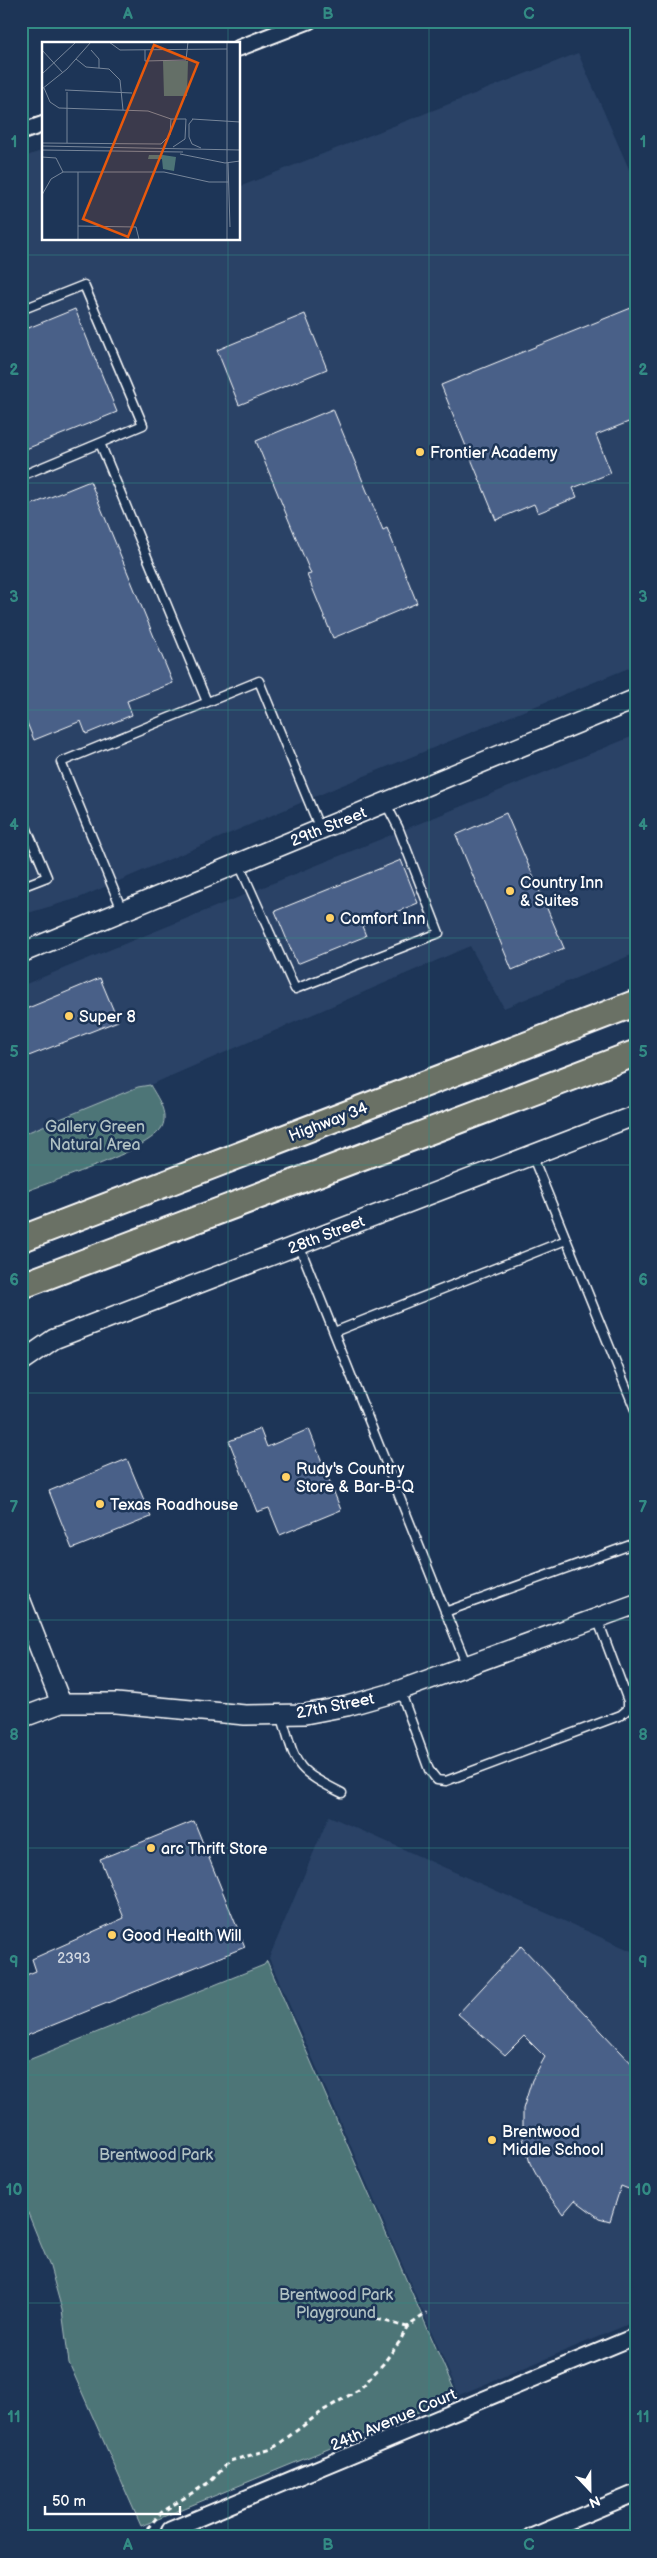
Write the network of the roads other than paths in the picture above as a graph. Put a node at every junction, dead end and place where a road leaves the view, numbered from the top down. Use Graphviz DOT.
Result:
graph roads {
  1 [pos="309,21"];
  2 [pos="240,48"];
  3 [pos="42,125"];
  4 [pos="21,132"];
  5 [pos="21,310"];
  6 [pos="100,443"];
  7 [pos="21,476"];
  8 [pos="636,699"];
  9 [pos="207,702"];
  10 [pos="385,802"];
  11 [pos="21,815"];
  12 [pos="320,829"];
  13 [pos="238,862"];
  14 [pos="21,887"];
  15 [pos="122,910"];
  16 [pos="21,953"];
  17 [pos="636,1003"];
  18 [pos="636,1053"];
  19 [pos="636,1115"];
  20 [pos="532,1155"];
  21 [pos="70,1220"];
  22 [pos="21,1232"];
  23 [pos="21,1239"];
  24 [pos="566,1240"];
  25 [pos="299,1244"];
  26 [pos="55,1273"];
  27 [pos="21,1286"];
  28 [pos="21,1302"];
  29 [pos="334,1332"];
  30 [pos="21,1362"];
  31 [pos="636,1412"];
  32 [pos="636,1543"];
  33 [pos="21,1601"];
  34 [pos="636,1604"];
  35 [pos="446,1612"];
  36 [pos="597,1618"];
  37 [pos="467,1666"];
  38 [pos="400,1690"];
  39 [pos="61,1703"];
  40 [pos="281,1714"];
  41 [pos="21,1718"];
  42 [pos="342,1793"];
  43 [pos="636,2336"];
  44 [pos="636,2493"];
  45 [pos="167,2537"];
  46 [pos="530,2537"];
  1 -- 2 [label="street"];
  3 -- 4 [label="street"];
  5 -- 6 [label="lane"];
  6 -- 7 [label="lane"];
  6 -- 9 [label="lane"];
  8 -- 10 [label="street, 29th Street"];
  9 -- 12 [label="lane"];
  9 -- 15 [label="lane"];
  10 -- 12 [label="street, 29th Street"];
  10 -- 13 [label="lane"];
  11 -- 14 [label="lane"];
  12 -- 13 [label="street, 29th Street"];
  13 -- 15 [label="street, 29th Street"];
  15 -- 16 [label="street, 29th Street"];
  17 -- 21 [label="highway, Highway 34"];
  18 -- 26 [label="highway"];
  19 -- 20 [label="street, 28th Street"];
  20 -- 24 [label="lane"];
  20 -- 25 [label="street, 28th Street"];
  21 -- 22 [label="highway"];
  21 -- 23 [label="highway, Highway 34"];
  24 -- 29 [label="lane"];
  24 -- 31 [label="lane"];
  25 -- 29 [label="lane"];
  25 -- 30 [label="street, 28th Street"];
  26 -- 27 [label="highway"];
  26 -- 28 [label="highway"];
  29 -- 35 [label="lane"];
  32 -- 35 [label="lane"];
  33 -- 39 [label="street"];
  34 -- 36 [label="street, 27th Street"];
  35 -- 37 [label="lane"];
  36 -- 37 [label="street, 27th Street"];
  36 -- 38 [label="lane"];
  37 -- 38 [label="street, 27th Street"];
  38 -- 40 [label="street, 27th Street"];
  39 -- 40 [label="street, 27th Street"];
  39 -- 41 [label="street, 27th Street"];
  40 -- 42 [label="lane"];
  43 -- 45 [label="street, 24th Avenue Court"];
  44 -- 46 [label="street"];
}
